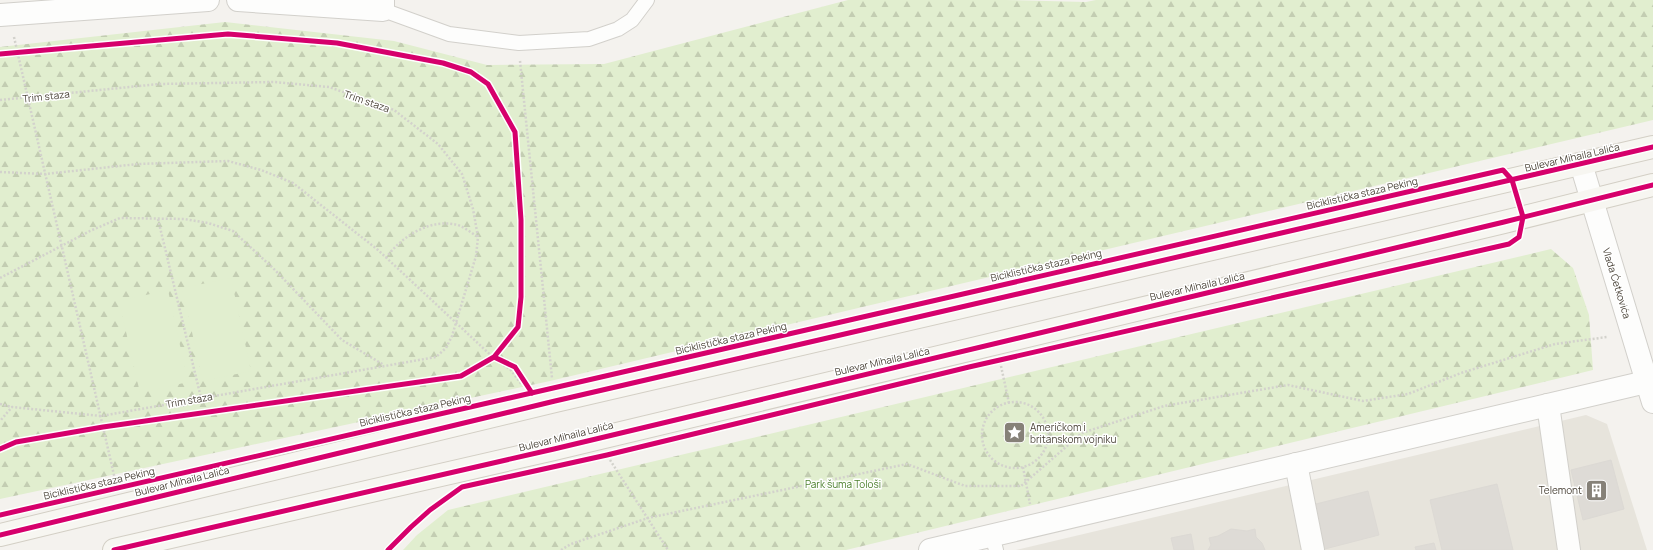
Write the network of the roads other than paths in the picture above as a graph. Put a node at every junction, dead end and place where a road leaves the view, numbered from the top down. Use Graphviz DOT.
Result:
graph roads {
  1 [pos="208,0"];
  2 [pos="238,0"];
  3 [pos="647,0"];
  4 [pos="383,5"];
  5 [pos="4,15"];
  6 [pos="1653,147"];
  7 [pos="1581,164"];
  8 [pos="1653,185"];
  9 [pos="1593,200"];
  10 [pos="1647,367"];
  11 [pos="1653,402"];
  12 [pos="1548,405"];
  13 [pos="1296,464"];
  14 [pos="0,534"];
  15 [pos="994,542"];
  16 [pos="114,550"];
  17 [pos="930,550"];
  18 [pos="1313,550"];
  19 [pos="1569,550"];
  1 -- 5 [label="street"];
  2 -- 4 [label="street"];
  3 -- 4 [label="lane"];
  6 -- 7 [label="main road, Bulevar Mihaila Lalića"];
  7 -- 9 [label="street, Vlada Ćetkovića"];
  7 -- 14 [label="main road, Bulevar Mihaila Lalića"];
  8 -- 9 [label="main road, Bulevar Mihaila Lalića"];
  9 -- 10 [label="street, Vlada Ćetkovića"];
  9 -- 16 [label="main road, Bulevar Mihaila Lalića"];
  10 -- 11 [label="street, Vlada Ćetkovića"];
  10 -- 12 [label="street"];
  12 -- 13 [label="street"];
  12 -- 19 [label="street"];
  13 -- 15 [label="street"];
  13 -- 18 [label="street"];
  15 -- 17 [label="street"];
}
